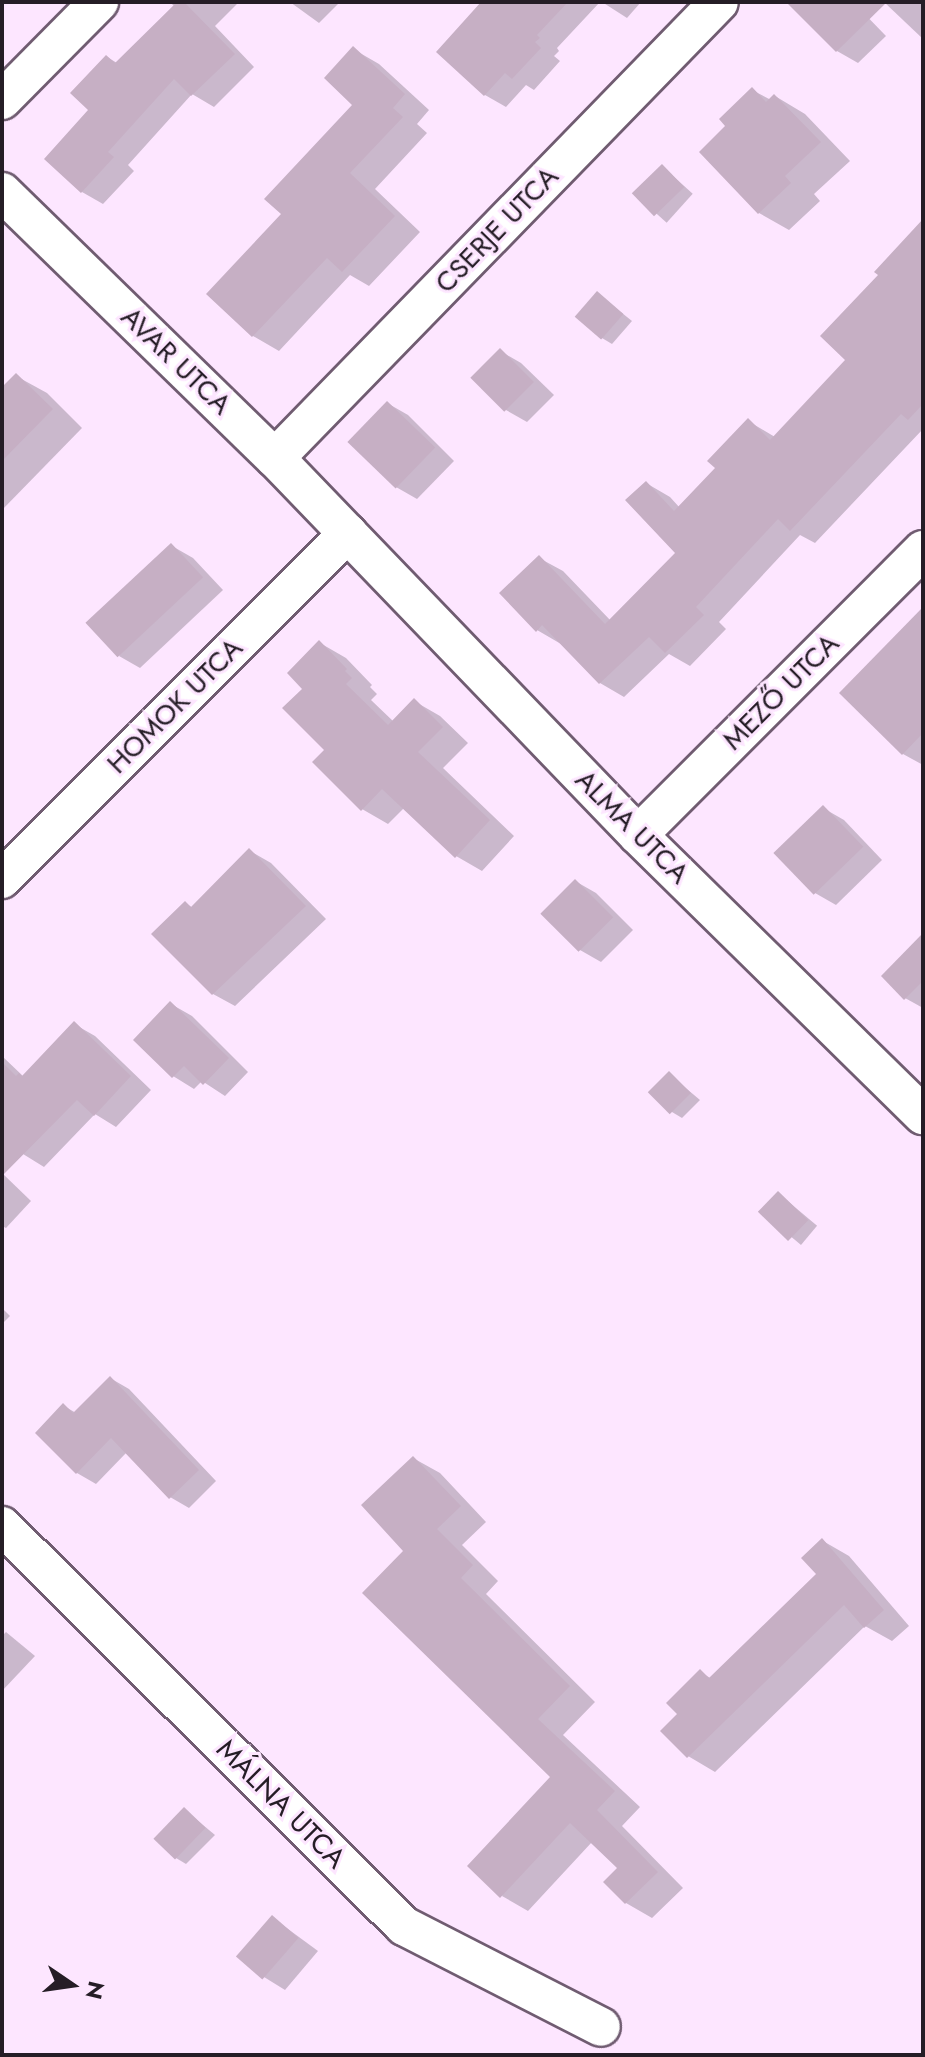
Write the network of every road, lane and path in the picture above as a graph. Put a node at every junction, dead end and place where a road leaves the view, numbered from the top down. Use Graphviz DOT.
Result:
graph roads {
  1 [pos="99,2"];
  2 [pos="719,2"];
  3 [pos="2,100"];
  4 [pos="2,192"];
  5 [pos="275,458"];
  6 [pos="348,533"];
  7 [pos="923,550"];
  8 [pos="638,835"];
  9 [pos="2,879"];
  10 [pos="923,1115"];
  11 [pos="2,1526"];
  12 [pos="601,2027"];
  1 -- 3 [label="street"];
  2 -- 5 [label="street, CSERJE UTCA"];
  4 -- 5 [label="street, AVAR UTCA"];
  5 -- 6 [label="street, AVAR UTCA"];
  6 -- 8 [label="street, ALMA UTCA"];
  6 -- 9 [label="street, HOMOK UTCA"];
  7 -- 8 [label="street, MEZŐ UTCA"];
  8 -- 10 [label="street, ALMA UTCA"];
  11 -- 12 [label="street, MÁLNA UTCA"];
}
